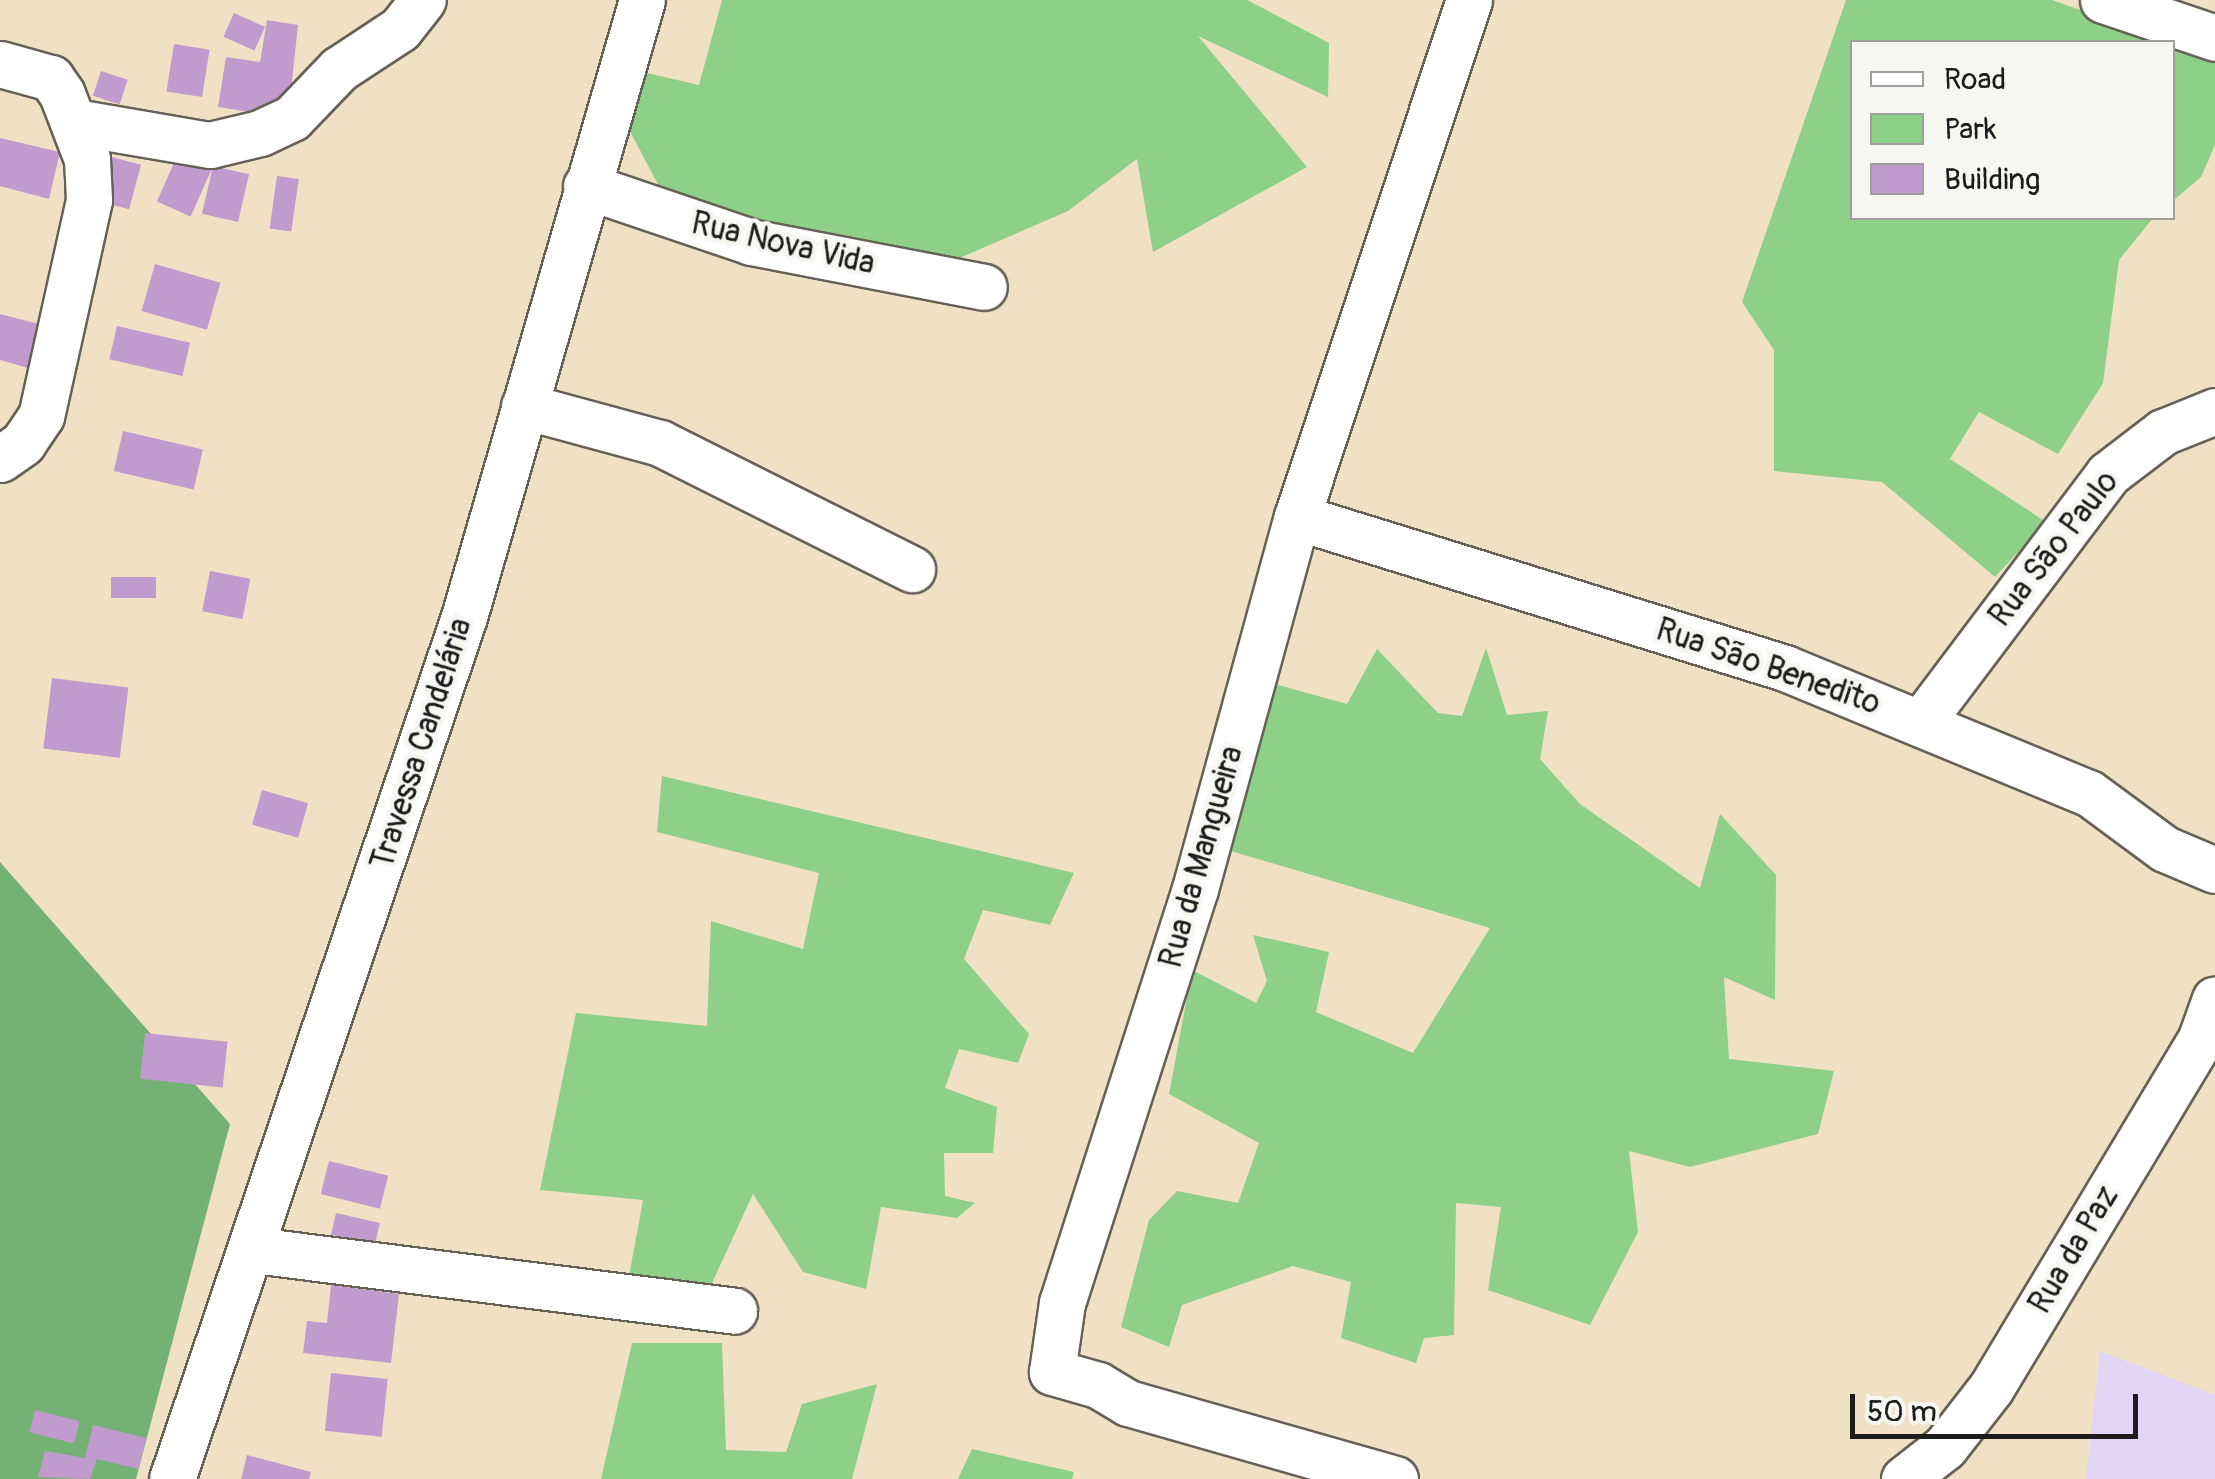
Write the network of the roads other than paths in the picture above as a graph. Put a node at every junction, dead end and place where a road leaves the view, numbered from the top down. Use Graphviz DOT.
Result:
graph roads {
  1 [pos="423,0"];
  2 [pos="642,0"];
  3 [pos="1469,0"];
  4 [pos="2104,0"];
  5 [pos="2215,38"];
  6 [pos="14,66"];
  7 [pos="75,122"];
  8 [pos="586,186"];
  9 [pos="984,286"];
  10 [pos="524,406"];
  11 [pos="2215,411"];
  12 [pos="0,460"];
  13 [pos="1297,517"];
  14 [pos="912,569"];
  15 [pos="1922,721"];
  16 [pos="2215,870"];
  17 [pos="2215,999"];
  18 [pos="2197,1071"];
  19 [pos="254,1250"];
  20 [pos="734,1311"];
  21 [pos="172,1479"];
  22 [pos="1395,1479"];
  23 [pos="1904,1479"];
  1 -- 7 [label="street"];
  2 -- 8 [label="street, Travessa Candelária"];
  3 -- 13 [label="street, Rua da Mangueira"];
  4 -- 5 [label="street"];
  6 -- 7 [label="street"];
  7 -- 12 [label="street"];
  8 -- 9 [label="street, Rua Nova Vida"];
  8 -- 10 [label="street, Travessa Candelária"];
  10 -- 14 [label="street"];
  10 -- 19 [label="street, Travessa Candelária"];
  11 -- 15 [label="street, Rua São Paulo"];
  13 -- 15 [label="street, Rua São Benedito"];
  13 -- 22 [label="street, Rua da Mangueira"];
  15 -- 16 [label="street, Rua São Benedito"];
  17 -- 18 [label="street, Rua da Paz"];
  18 -- 23 [label="street, Rua da Paz"];
  19 -- 20 [label="street"];
  19 -- 21 [label="street, Travessa Candelária"];
}
